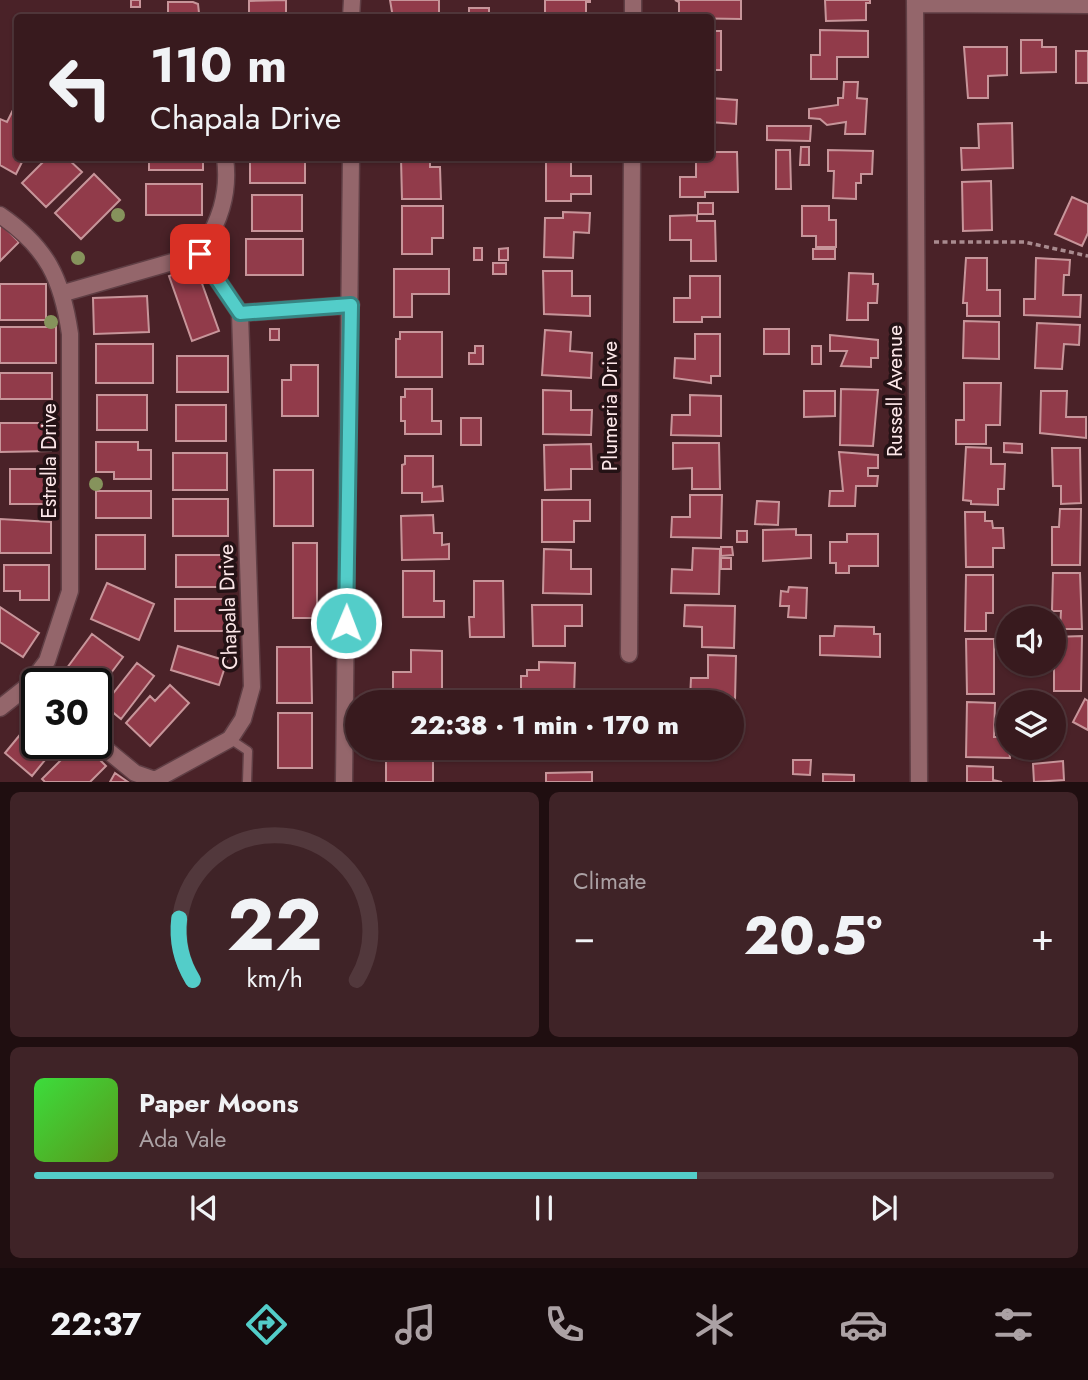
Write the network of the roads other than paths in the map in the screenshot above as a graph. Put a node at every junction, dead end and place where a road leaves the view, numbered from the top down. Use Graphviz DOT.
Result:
graph roads {
  1 [pos="915,2"];
  2 [pos="1088,5"];
  3 [pos="225,161"];
  4 [pos="351,161"];
  5 [pos="632,161"];
  6 [pos="0,215"];
  7 [pos="200,254"];
  8 [pos="64,293"];
  9 [pos="351,305"];
  10 [pos="240,313"];
  11 [pos="629,654"];
  12 [pos="43,668"];
  13 [pos="21,695"];
  14 [pos="0,708"];
  15 [pos="230,739"];
  16 [pos="112,755"];
  17 [pos="247,782"];
  18 [pos="344,782"];
  19 [pos="919,782"];
  1 -- 2 [label="street"];
  1 -- 19 [label="street, Russell Avenue"];
  3 -- 7 [label="street"];
  4 -- 9 [label="street"];
  5 -- 11 [label="street, Plumeria Drive"];
  6 -- 8 [label="street, Estrella Drive"];
  7 -- 8 [label="street"];
  7 -- 10 [label="street"];
  8 -- 12 [label="street, Estrella Drive"];
  9 -- 10 [label="street"];
  9 -- 18 [label="street"];
  10 -- 15 [label="street, Chapala Drive"];
  13 -- 14 [label="street, Estrella Drive"];
  15 -- 16 [label="street"];
  15 -- 17 [label="lane"];
}
